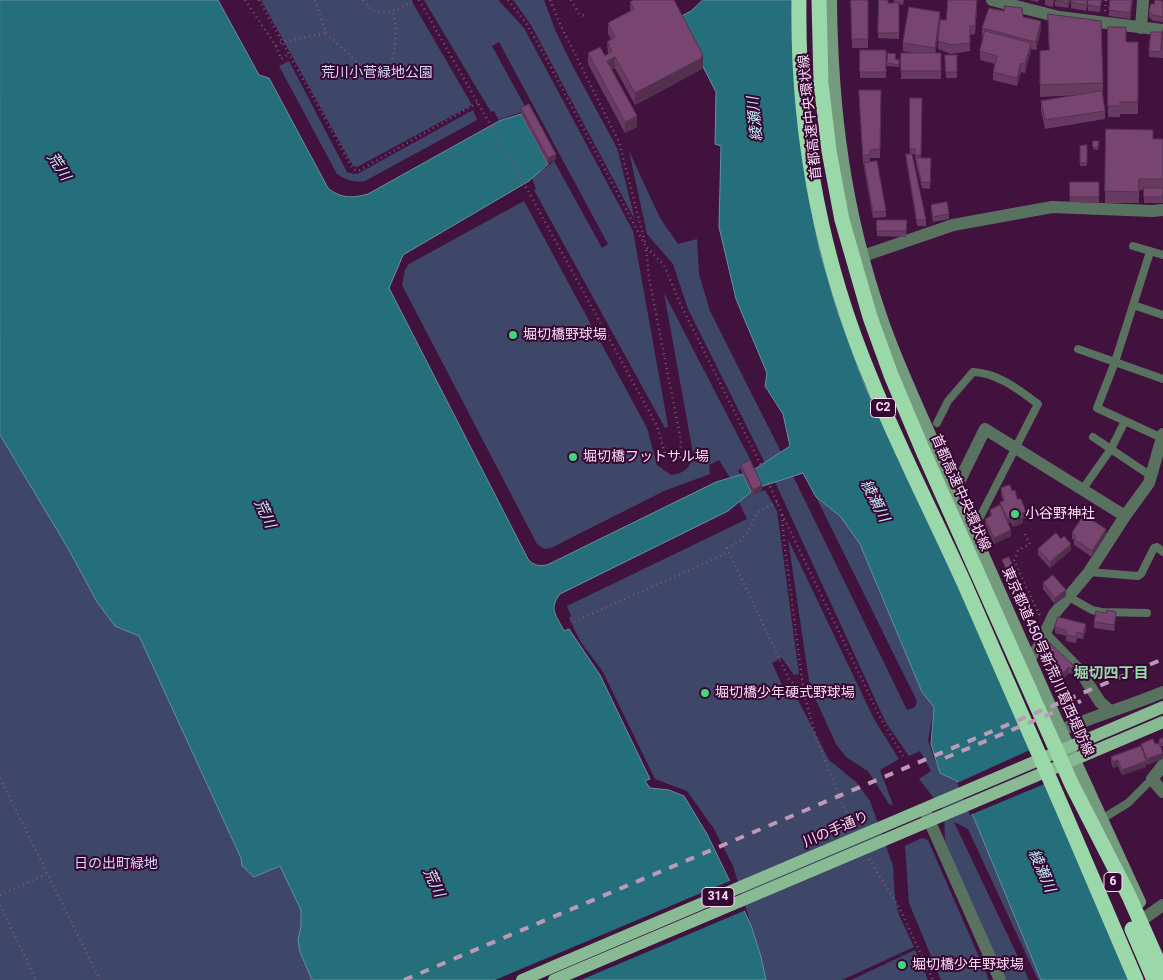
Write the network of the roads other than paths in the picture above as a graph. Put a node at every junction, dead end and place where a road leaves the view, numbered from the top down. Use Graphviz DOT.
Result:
graph roads {
  1 [pos="799,0"];
  2 [pos="819,0"];
  3 [pos="831,0"];
  4 [pos="992,0"];
  5 [pos="1144,0"];
  6 [pos="1024,4"];
  7 [pos="1141,28"];
  8 [pos="1163,30"];
  9 [pos="1163,210"];
  10 [pos="1133,246"];
  11 [pos="1150,252"];
  12 [pos="1163,255"];
  13 [pos="863,256"];
  14 [pos="1132,305"];
  15 [pos="1163,315"];
  16 [pos="1078,349"];
  17 [pos="1115,362"];
  18 [pos="1163,379"];
  19 [pos="1125,421"];
  20 [pos="937,423"];
  21 [pos="1162,436"];
  22 [pos="1093,438"];
  23 [pos="1015,447"];
  24 [pos="1111,449"];
  25 [pos="1160,455"];
  26 [pos="1152,476"];
  27 [pos="954,490"];
  28 [pos="1082,490"];
  29 [pos="1125,516"];
  30 [pos="979,519"];
  31 [pos="942,533"];
  32 [pos="1163,552"];
  33 [pos="1089,572"];
  34 [pos="1069,598"];
  35 [pos="1147,613"];
  36 [pos="1046,633"];
  37 [pos="1030,658"];
  38 [pos="1163,692"];
  39 [pos="1163,707"];
  40 [pos="1110,711"];
  41 [pos="1163,722"];
  42 [pos="1061,730"];
  43 [pos="1163,765"];
  44 [pos="1152,779"];
  45 [pos="1072,785"];
  46 [pos="1057,791"];
  47 [pos="1163,792"];
  48 [pos="922,817"];
  49 [pos="1102,818"];
  50 [pos="1163,905"];
  51 [pos="1146,917"];
  52 [pos="1163,955"];
  53 [pos="1163,973"];
  54 [pos="522,980"];
  55 [pos="554,980"];
  56 [pos="1000,980"];
  57 [pos="1136,980"];
  58 [pos="1148,980"];
  59 [pos="1154,980"];
  1 -- 31 [label="highway, 首都高速中央環状線 / C2"];
  2 -- 31 [label="highway"];
  2 -- 45 [label="highway, 首都高速中央環状線 / C2"];
  3 -- 13 [label="main road, 東京都道450号新荒川葛西堤防線"];
  4 -- 6 [label="street"];
  5 -- 7 [label="street"];
  6 -- 7 [label="street"];
  7 -- 8 [label="street"];
  9 -- 13 [label="street"];
  10 -- 11 [label="lane"];
  11 -- 12 [label="lane"];
  11 -- 14 [label="lane"];
  13 -- 27 [label="main road, 東京都道450号新荒川葛西堤防線"];
  14 -- 15 [label="lane"];
  14 -- 17 [label="lane"];
  16 -- 17 [label="lane"];
  17 -- 18 [label="lane"];
  17 -- 19 [label="lane"];
  19 -- 21 [label="lane"];
  19 -- 24 [label="lane"];
  20 -- 23 [label="lane"];
  21 -- 25 [label="street"];
  22 -- 24 [label="lane"];
  23 -- 27 [label="street"];
  23 -- 28 [label="street"];
  23 -- 30 [label="lane"];
  24 -- 26 [label="lane"];
  24 -- 28 [label="lane"];
  25 -- 26 [label="street"];
  26 -- 29 [label="street"];
  27 -- 37 [label="main road, 東京都道450号新荒川葛西堤防線"];
  28 -- 29 [label="street"];
  29 -- 33 [label="street"];
  31 -- 46 [label="highway, 首都高速中央環状線 / C2"];
  32 -- 33 [label="lane"];
  33 -- 34 [label="street"];
  34 -- 35 [label="lane"];
  34 -- 36 [label="street"];
  36 -- 37 [label="street"];
  36 -- 40 [label="street"];
  37 -- 42 [label="main road, 東京都道450号新荒川葛西堤防線"];
  38 -- 40 [label="street"];
  39 -- 48 [label="main road, 川の手通り / 314"];
  40 -- 42 [label="street"];
  41 -- 48 [label="main road, 川の手通り / 314"];
  42 -- 49 [label="main road, 東京都道450号新荒川葛西堤防線"];
  43 -- 44 [label="street"];
  44 -- 47 [label="street"];
  44 -- 49 [label="lane"];
  45 -- 53 [label="highway, 首都高速中央環状線 / C2"];
  45 -- 59 [label="highway, 6"];
  46 -- 57 [label="highway, 首都高速中央環状線 / C2"];
  46 -- 58 [label="highway, 首都高速中央環状線 / C2"];
  48 -- 54 [label="main road, 川の手通り / 314"];
  48 -- 55 [label="main road, 川の手通り / 314"];
  48 -- 56 [label="street"];
  49 -- 51 [label="main road, 東京都道450号新荒川葛西堤防線"];
  50 -- 51 [label="street"];
  51 -- 52 [label="main road, 東京都道450号新荒川葛西堤防線"];
}
